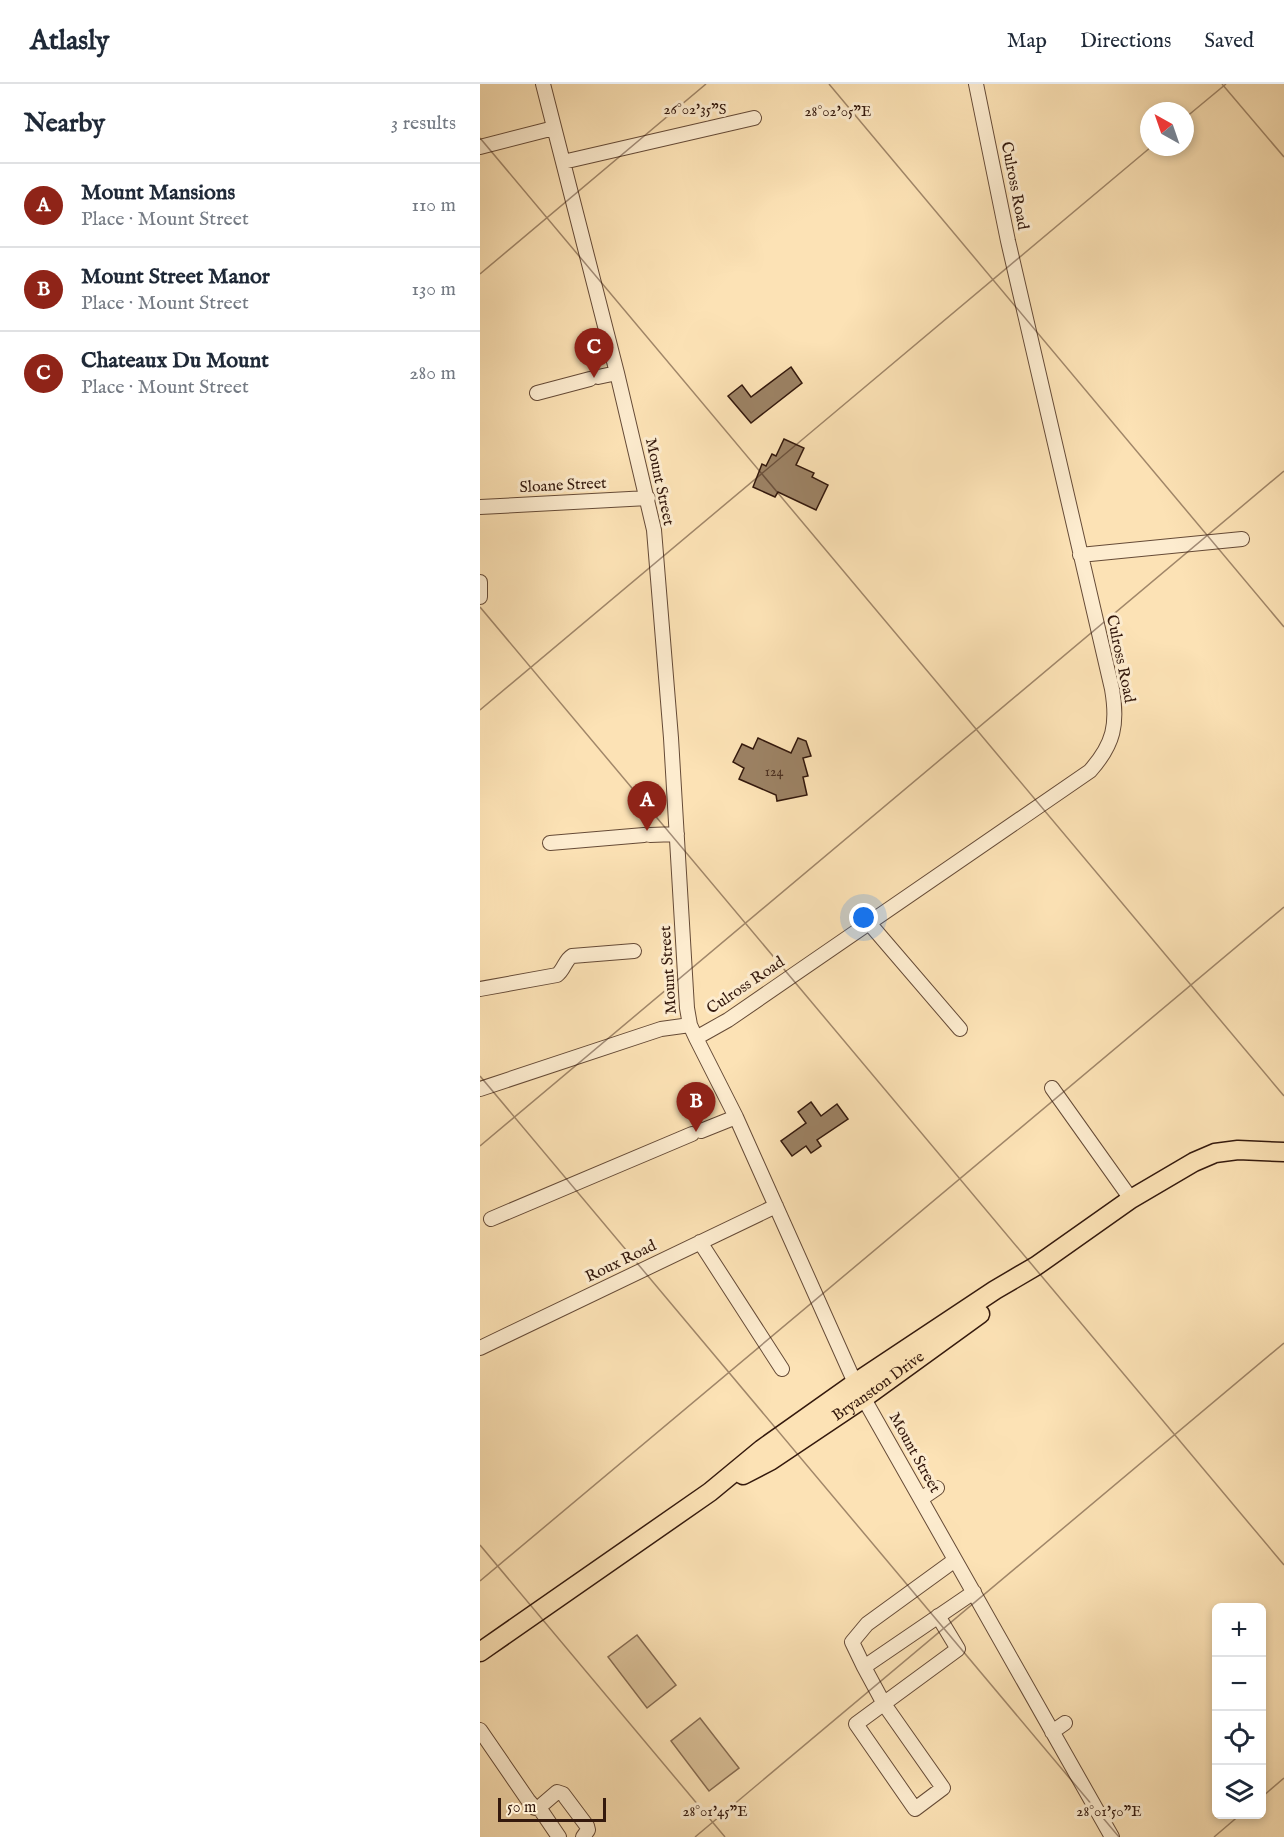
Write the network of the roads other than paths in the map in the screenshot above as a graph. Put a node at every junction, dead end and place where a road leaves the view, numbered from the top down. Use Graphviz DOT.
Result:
graph roads {
  1 [pos="543,84"];
  2 [pos="976,84"];
  3 [pos="754,118"];
  4 [pos="554,128"];
  5 [pos="480,147"];
  6 [pos="563,162"];
  7 [pos="617,373"];
  8 [pos="537,393"];
  9 [pos="648,498"];
  10 [pos="480,507"];
  11 [pos="1242,539"];
  12 [pos="1080,555"];
  13 [pos="480,582"];
  14 [pos="480,597"];
  15 [pos="677,834"];
  16 [pos="550,843"];
  17 [pos="869,923"];
  18 [pos="634,951"];
  19 [pos="480,989"];
  20 [pos="690,1025"];
  21 [pos="960,1029"];
  22 [pos="696,1038"];
  23 [pos="482,1083"];
  24 [pos="1052,1088"];
  25 [pos="736,1117"];
  26 [pos="1284,1152"];
  27 [pos="1131,1199"];
  28 [pos="776,1206"];
  29 [pos="491,1219"];
  30 [pos="700,1242"];
  31 [pos="480,1348"];
  32 [pos="782,1369"];
  33 [pos="860,1391"];
  34 [pos="937,1488"];
  35 [pos="921,1499"];
  36 [pos="955,1560"];
  37 [pos="974,1592"];
  38 [pos="938,1616"];
  39 [pos="480,1652"];
  40 [pos="864,1667"];
  41 [pos="884,1704"];
  42 [pos="1065,1723"];
  43 [pos="480,1730"];
  44 [pos="1052,1732"];
  45 [pos="540,1809"];
  46 [pos="560,1837"];
  47 [pos="583,1837"];
  48 [pos="1112,1837"];
  1 -- 4 [label="street, Mount Street"];
  2 -- 12 [label="street, Culross Road"];
  3 -- 6 [label="street"];
  4 -- 5 [label="street"];
  4 -- 6 [label="street, Mount Street"];
  6 -- 7 [label="street, Mount Street"];
  7 -- 8 [label="street"];
  7 -- 9 [label="street, Mount Street"];
  9 -- 10 [label="street, Sloane Street"];
  9 -- 15 [label="street, Mount Street"];
  11 -- 12 [label="street"];
  12 -- 17 [label="street, Culross Road"];
  13 -- 14 [label="street"];
  15 -- 16 [label="street"];
  15 -- 20 [label="street, Mount Street"];
  17 -- 21 [label="street"];
  17 -- 22 [label="street, Culross Road"];
  18 -- 19 [label="street"];
  20 -- 22 [label="street, Mount Street"];
  20 -- 23 [label="street, Culross Road"];
  22 -- 25 [label="street, Mount Street"];
  24 -- 27 [label="street"];
  25 -- 28 [label="street, Mount Street"];
  25 -- 29 [label="street"];
  26 -- 27 [label="main road, Bryanston Drive"];
  27 -- 33 [label="main road, Bryanston Drive"];
  28 -- 30 [label="street, Roux Road"];
  28 -- 33 [label="street, Mount Street"];
  30 -- 31 [label="street, Roux Road"];
  30 -- 32 [label="street"];
  33 -- 35 [label="street, Mount Street"];
  33 -- 39 [label="main road, Bryanston Drive"];
  34 -- 35 [label="street"];
  35 -- 36 [label="street, Mount Street"];
  36 -- 37 [label="street, Mount Street"];
  36 -- 40 [label="street"];
  37 -- 38 [label="street"];
  37 -- 44 [label="street, Mount Street"];
  38 -- 40 [label="street"];
  38 -- 41 [label="street"];
  40 -- 41 [label="street"];
  41 -- 41 [label="street"];
  42 -- 44 [label="street"];
  43 -- 45 [label="street"];
  44 -- 48 [label="street, Mount Street"];
  45 -- 46 [label="street"];
  45 -- 47 [label="street"];
}
